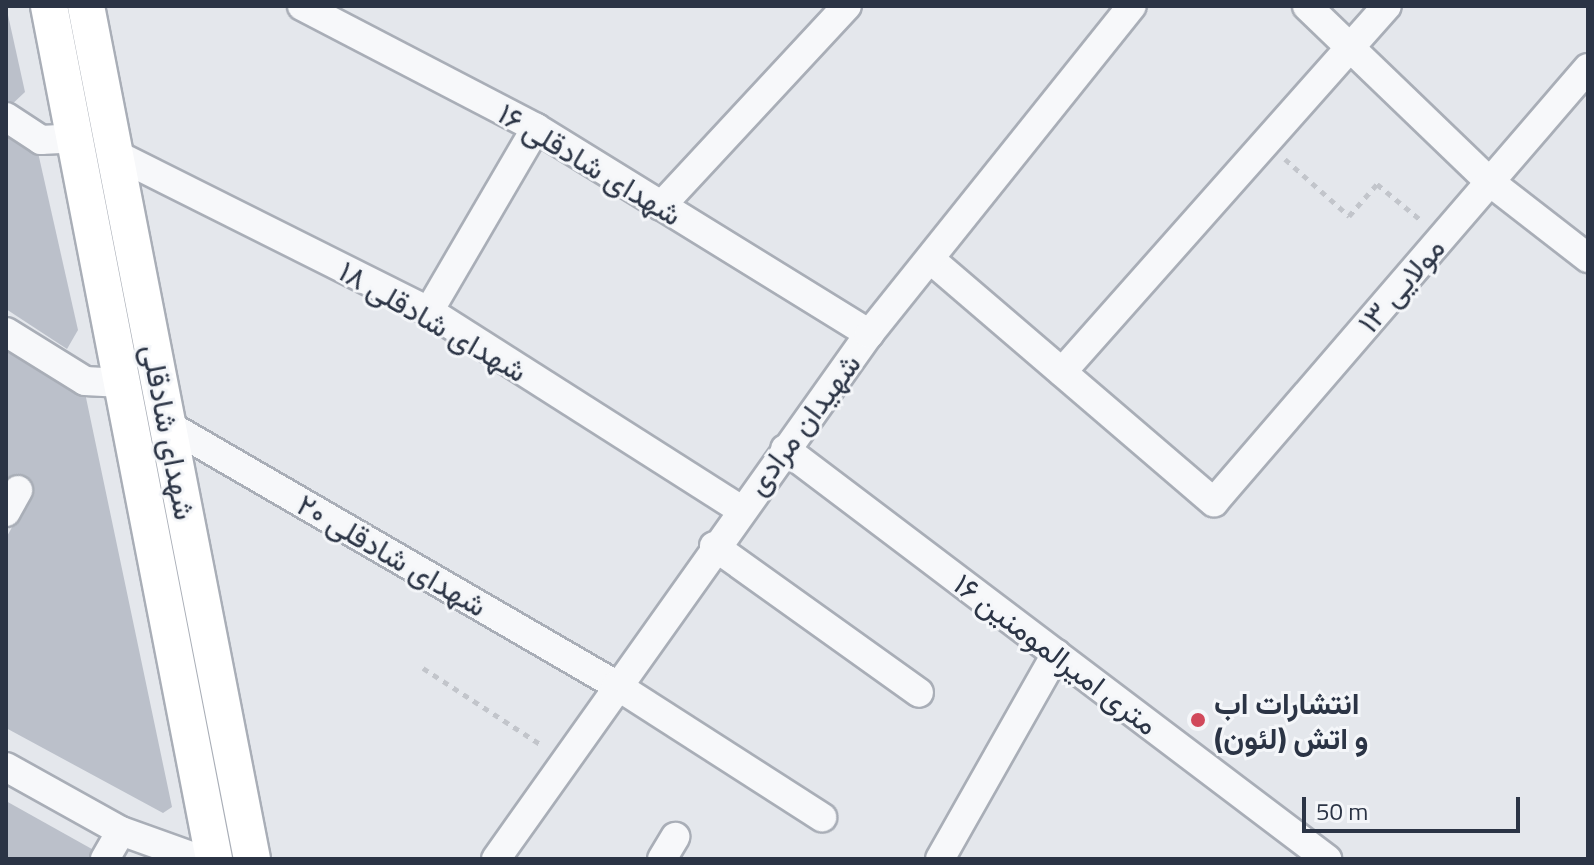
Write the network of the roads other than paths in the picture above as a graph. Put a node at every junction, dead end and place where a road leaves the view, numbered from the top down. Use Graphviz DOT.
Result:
graph roads {
  1 [pos="49,6"];
  2 [pos="86,6"];
  3 [pos="302,6"];
  4 [pos="847,6"];
  5 [pos="1132,6"];
  6 [pos="1307,6"];
  7 [pos="1387,6"];
  8 [pos="1351,48"];
  9 [pos="1588,68"];
  10 [pos="6,117"];
  11 [pos="536,128"];
  12 [pos="75,138"];
  13 [pos="115,154"];
  14 [pos="1490,182"];
  15 [pos="661,206"];
  16 [pos="1588,258"];
  17 [pos="930,259"];
  18 [pos="429,311"];
  19 [pos="6,332"];
  20 [pos="869,334"];
  21 [pos="1062,372"];
  22 [pos="122,383"];
  23 [pos="168,425"];
  24 [pos="785,449"];
  25 [pos="740,509"];
  26 [pos="714,546"];
  27 [pos="1056,654"];
  28 [pos="616,685"];
  29 [pos="919,693"];
  30 [pos="6,767"];
  31 [pos="822,817"];
  32 [pos="121,831"];
  33 [pos="105,859"];
  34 [pos="199,859"];
  35 [pos="214,859"];
  36 [pos="252,859"];
  37 [pos="496,859"];
  38 [pos="940,859"];
  39 [pos="1327,859"];
  1 -- 12 [label="main road, شهدای شادقلی"];
  2 -- 13 [label="main road, شهدای شادقلی"];
  3 -- 11 [label="street, شهدای شادقلی ۱۶"];
  4 -- 15 [label="street"];
  5 -- 17 [label="street, شهیدان مرادی"];
  6 -- 8 [label="street"];
  7 -- 8 [label="street"];
  8 -- 14 [label="street"];
  8 -- 21 [label="street"];
  9 -- 14 [label="street, مولایی ۱۳"];
  10 -- 12 [label="street"];
  11 -- 15 [label="street, شهدای شادقلی ۱۶"];
  11 -- 18 [label="street"];
  12 -- 22 [label="main road, شهدای شادقلی"];
  13 -- 18 [label="street, شهدای شادقلی ۱۸"];
  13 -- 23 [label="main road, شهدای شادقلی"];
  14 -- 16 [label="street"];
  14 -- 21 [label="street, مولایی ۱۳"];
  15 -- 20 [label="street, شهدای شادقلی ۱۶"];
  17 -- 20 [label="street, شهیدان مرادی"];
  17 -- 21 [label="street"];
  18 -- 25 [label="street, شهدای شادقلی ۱۸"];
  19 -- 22 [label="street"];
  20 -- 24 [label="street, شهیدان مرادی"];
  22 -- 35 [label="main road, شهدای شادقلی"];
  23 -- 28 [label="street, شهدای شادقلی ۲۰"];
  23 -- 36 [label="main road, شهدای شادقلی"];
  24 -- 25 [label="street, شهیدان مرادی"];
  24 -- 27 [label="street, ۱۶ متری امیرالمومنین"];
  25 -- 26 [label="street, شهیدان مرادی"];
  26 -- 28 [label="street, شهیدان مرادی"];
  26 -- 29 [label="street"];
  27 -- 38 [label="street"];
  27 -- 39 [label="street, ۱۶ متری امیرالمومنین"];
  28 -- 31 [label="street, شهدای شادقلی ۲۰"];
  28 -- 37 [label="street, شهیدان مرادی"];
  30 -- 32 [label="street"];
  32 -- 33 [label="street"];
  32 -- 34 [label="street"];
}
